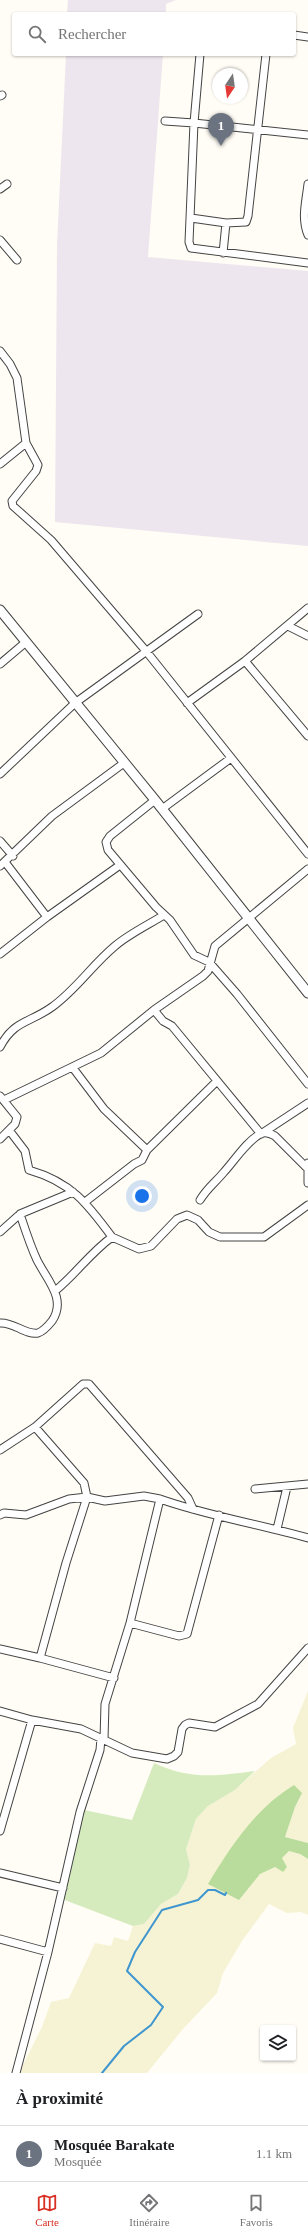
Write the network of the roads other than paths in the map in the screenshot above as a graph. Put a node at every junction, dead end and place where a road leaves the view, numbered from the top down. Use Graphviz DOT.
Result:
graph roads {
  1 [pos="296,35"];
  2 [pos="308,37"];
  3 [pos="200,56"];
  4 [pos="266,56"];
  5 [pos="165,121"];
  6 [pos="194,122"];
  7 [pos="256,130"];
  8 [pos="308,135"];
  9 [pos="7,184"];
  10 [pos="308,184"];
  11 [pos="0,188"];
  12 [pos="191,218"];
  13 [pos="226,223"];
  14 [pos="308,235"];
  15 [pos="0,240"];
  16 [pos="223,253"];
  17 [pos="17,260"];
  18 [pos="308,263"];
  19 [pos="0,351"];
  20 [pos="26,443"];
  21 [pos="0,464"];
  22 [pos="308,608"];
  23 [pos="0,610"];
  24 [pos="198,614"];
  25 [pos="288,626"];
  26 [pos="308,636"];
  27 [pos="26,642"];
  28 [pos="146,651"];
  29 [pos="245,661"];
  30 [pos="0,664"];
  31 [pos="76,703"];
  32 [pos="187,703"];
  33 [pos="308,736"];
  34 [pos="232,758"];
  35 [pos="124,763"];
  36 [pos="0,774"];
  37 [pos="155,800"];
  38 [pos="162,809"];
  39 [pos="0,841"];
  40 [pos="308,854"];
  41 [pos="12,856"];
  42 [pos="2,864"];
  43 [pos="120,865"];
  44 [pos="308,869"];
  45 [pos="164,915"];
  46 [pos="47,916"];
  47 [pos="247,918"];
  48 [pos="0,954"];
  49 [pos="209,962"];
  50 [pos="308,993"];
  51 [pos="154,1010"];
  52 [pos="0,1047"];
  53 [pos="73,1068"];
  54 [pos="217,1081"];
  55 [pos="308,1084"];
  56 [pos="2,1098"];
  57 [pos="308,1103"];
  58 [pos="9,1130"];
  59 [pos="261,1134"];
  60 [pos="0,1139"];
  61 [pos="147,1150"];
  62 [pos="307,1164"];
  63 [pos="308,1182"];
  64 [pos="72,1192"];
  65 [pos="200,1200"];
  66 [pos="85,1202"];
  67 [pos="308,1205"];
  68 [pos="20,1214"];
  69 [pos="0,1232"];
  70 [pos="112,1238"];
  71 [pos="55,1292"];
  72 [pos="0,1323"];
  73 [pos="35,1427"];
  74 [pos="0,1450"];
  75 [pos="308,1484"];
  76 [pos="287,1487"];
  77 [pos="255,1489"];
  78 [pos="87,1497"];
  79 [pos="160,1499"];
  80 [pos="193,1509"];
  81 [pos="0,1515"];
  82 [pos="219,1515"];
  83 [pos="277,1529"];
  84 [pos="308,1538"];
  85 [pos="130,1623"];
  86 [pos="308,1648"];
  87 [pos="0,1649"];
  88 [pos="40,1658"];
  89 [pos="114,1678"];
  90 [pos="0,1711"];
  91 [pos="32,1720"];
  92 [pos="102,1738"];
  93 [pos="0,1831"];
  94 [pos="0,1873"];
  95 [pos="63,1888"];
  96 [pos="0,1939"];
  97 [pos="48,1952"];
  98 [pos="16,2073"];
  1 -- 2 [label="street"];
  3 -- 6 [label="street"];
  4 -- 7 [label="street"];
  5 -- 6 [label="street"];
  6 -- 7 [label="street"];
  6 -- 12 [label="street"];
  7 -- 8 [label="street"];
  7 -- 13 [label="street"];
  9 -- 11 [label="street"];
  10 -- 14 [label="street"];
  12 -- 13 [label="street"];
  12 -- 16 [label="street"];
  13 -- 16 [label="street"];
  15 -- 17 [label="street"];
  16 -- 18 [label="street"];
  19 -- 20 [label="street"];
  20 -- 21 [label="street"];
  20 -- 28 [label="street"];
  22 -- 25 [label="street"];
  23 -- 27 [label="street"];
  24 -- 28 [label="street"];
  25 -- 26 [label="street"];
  25 -- 29 [label="street"];
  27 -- 30 [label="street"];
  27 -- 31 [label="street"];
  28 -- 31 [label="street"];
  28 -- 32 [label="street"];
  29 -- 32 [label="street"];
  29 -- 33 [label="street"];
  31 -- 35 [label="street"];
  31 -- 36 [label="street"];
  32 -- 34 [label="street"];
  34 -- 38 [label="street"];
  34 -- 40 [label="street"];
  35 -- 37 [label="street"];
  35 -- 41 [label="street"];
  37 -- 38 [label="street"];
  37 -- 43 [label="street"];
  38 -- 47 [label="street"];
  39 -- 41 [label="street"];
  41 -- 42 [label="street"];
  42 -- 46 [label="street"];
  43 -- 45 [label="street"];
  43 -- 46 [label="street"];
  44 -- 47 [label="street"];
  45 -- 49 [label="street"];
  45 -- 52 [label="street"];
  46 -- 48 [label="street"];
  47 -- 49 [label="street"];
  47 -- 50 [label="street"];
  49 -- 51 [label="street"];
  49 -- 55 [label="street"];
  51 -- 53 [label="street"];
  51 -- 54 [label="street"];
  53 -- 56 [label="street"];
  53 -- 61 [label="street"];
  54 -- 59 [label="street"];
  54 -- 61 [label="street"];
  56 -- 58 [label="street"];
  57 -- 59 [label="street"];
  58 -- 60 [label="street"];
  58 -- 64 [label="street"];
  59 -- 62 [label="street"];
  59 -- 65 [label="street"];
  61 -- 66 [label="street"];
  62 -- 63 [label="street"];
  64 -- 66 [label="street"];
  64 -- 68 [label="street"];
  66 -- 70 [label="street"];
  67 -- 70 [label="street"];
  68 -- 69 [label="street"];
  68 -- 71 [label="street"];
  70 -- 71 [label="street"];
  71 -- 72 [label="street"];
  73 -- 74 [label="street"];
  73 -- 78 [label="street"];
  73 -- 80 [label="street"];
  75 -- 76 [label="street"];
  76 -- 77 [label="street"];
  76 -- 83 [label="street"];
  78 -- 79 [label="street"];
  78 -- 81 [label="street"];
  78 -- 88 [label="street"];
  79 -- 80 [label="street"];
  79 -- 85 [label="street"];
  80 -- 82 [label="street"];
  82 -- 83 [label="street"];
  82 -- 85 [label="street"];
  83 -- 84 [label="street"];
  85 -- 89 [label="street"];
  86 -- 92 [label="street"];
  87 -- 88 [label="street"];
  88 -- 89 [label="street"];
  89 -- 92 [label="street"];
  90 -- 91 [label="street"];
  91 -- 92 [label="street"];
  91 -- 93 [label="street"];
  92 -- 95 [label="street"];
  94 -- 95 [label="street"];
  95 -- 97 [label="street"];
  96 -- 97 [label="street"];
  97 -- 98 [label="street"];
}
